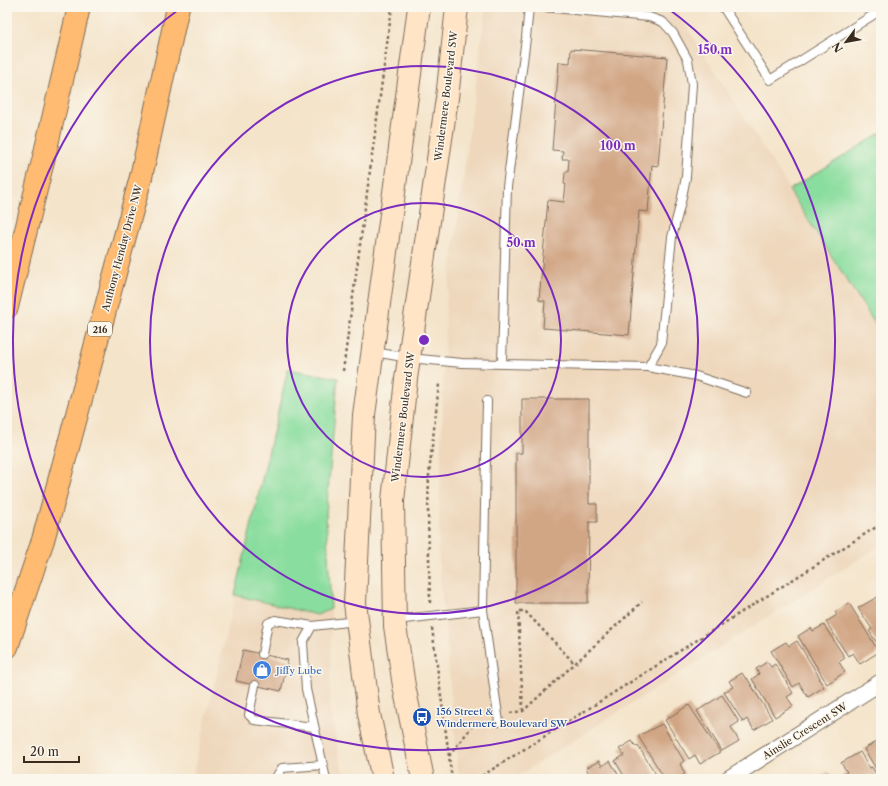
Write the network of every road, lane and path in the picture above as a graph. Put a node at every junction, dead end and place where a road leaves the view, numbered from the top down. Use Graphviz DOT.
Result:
graph roads {
  1 [pos="79,7"];
  2 [pos="178,7"];
  3 [pos="392,7"];
  4 [pos="419,7"];
  5 [pos="457,7"];
  6 [pos="529,7"];
  7 [pos="544,7"];
  8 [pos="723,7"];
  9 [pos="881,10"];
  10 [pos="7,307"];
  11 [pos="372,352"];
  12 [pos="409,358"];
  13 [pos="502,363"];
  14 [pos="648,367"];
  15 [pos="343,371"];
  16 [pos="439,384"];
  17 [pos="747,393"];
  18 [pos="487,401"];
  19 [pos="881,524"];
  20 [pos="642,602"];
  21 [pos="483,610"];
  22 [pos="432,616"];
  23 [pos="395,620"];
  24 [pos="358,621"];
  25 [pos="312,626"];
  26 [pos="7,647"];
  27 [pos="262,654"];
  28 [pos="575,664"];
  29 [pos="881,682"];
  30 [pos="255,685"];
  31 [pos="523,711"];
  32 [pos="499,722"];
  33 [pos="314,727"];
  34 [pos="449,757"];
  35 [pos="322,765"];
  36 [pos="275,779"];
  37 [pos="326,779"];
  38 [pos="383,779"];
  39 [pos="423,779"];
  40 [pos="452,779"];
  41 [pos="477,779"];
  42 [pos="728,779"];
  1 -- 10 [label="highway"];
  2 -- 26 [label="highway, Anthony Henday Drive NW / 216"];
  3 -- 15 [label="path"];
  4 -- 11 [label="main road"];
  5 -- 12 [label="main road, Windermere Boulevard SW"];
  6 -- 13 [label="lane"];
  7 -- 14 [label="lane"];
  8 -- 9 [label="lane"];
  11 -- 12 [label="lane"];
  11 -- 24 [label="main road"];
  12 -- 13 [label="lane"];
  12 -- 23 [label="main road, Windermere Boulevard SW"];
  13 -- 14 [label="lane"];
  14 -- 17 [label="lane"];
  16 -- 22 [label="path"];
  18 -- 21 [label="lane"];
  19 -- 41 [label="path"];
  20 -- 28 [label="path"];
  21 -- 22 [label="lane"];
  21 -- 32 [label="lane"];
  22 -- 23 [label="lane"];
  22 -- 34 [label="path"];
  23 -- 39 [label="main road, Windermere Boulevard SW"];
  24 -- 25 [label="lane"];
  24 -- 38 [label="main road"];
  25 -- 27 [label="lane"];
  25 -- 33 [label="lane"];
  28 -- 31 [label="path"];
  28 -- 31 [label="path"];
  29 -- 42 [label="street, Ainslie Crescent SW"];
  30 -- 33 [label="lane"];
  31 -- 32 [label="path"];
  32 -- 34 [label="path"];
  33 -- 35 [label="lane"];
  34 -- 40 [label="path"];
  35 -- 36 [label="lane"];
  35 -- 37 [label="lane"];
}
